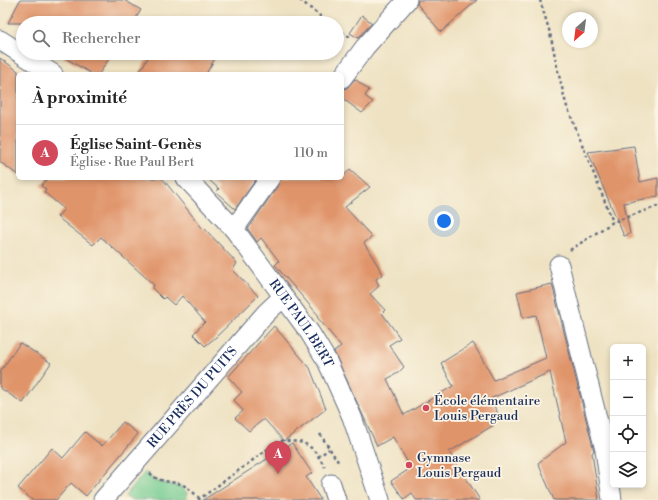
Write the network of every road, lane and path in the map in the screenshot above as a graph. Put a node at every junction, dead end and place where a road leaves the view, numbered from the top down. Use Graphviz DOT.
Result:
graph roads {
  1 [pos="300,0"];
  2 [pos="407,0"];
  3 [pos="540,0"];
  4 [pos="320,16"];
  5 [pos="0,40"];
  6 [pos="16,50"];
  7 [pos="31,60"];
  8 [pos="50,72"];
  9 [pos="344,75"];
  10 [pos="188,180"];
  11 [pos="269,180"];
  12 [pos="658,206"];
  13 [pos="613,222"];
  14 [pos="234,229"];
  15 [pos="559,265"];
  16 [pos="283,297"];
  17 [pos="320,434"];
  18 [pos="329,449"];
  19 [pos="318,457"];
  20 [pos="138,460"];
  21 [pos="339,463"];
  22 [pos="333,492"];
  23 [pos="379,496"];
  24 [pos="198,499"];
  25 [pos="103,500"];
  26 [pos="612,500"];
  1 -- 4 [label="path"];
  2 -- 9 [label="street"];
  3 -- 13 [label="path"];
  5 -- 6 [label="street"];
  7 -- 8 [label="street"];
  10 -- 14 [label="street, RUE PAUL BERT"];
  11 -- 14 [label="street"];
  12 -- 13 [label="path"];
  13 -- 15 [label="path"];
  14 -- 16 [label="street, RUE PAUL BERT"];
  15 -- 26 [label="street"];
  16 -- 20 [label="street, RUE PRÈS DU PUITS"];
  16 -- 23 [label="street, RUE PAUL BERT"];
  17 -- 18 [label="path"];
  18 -- 19 [label="path"];
  18 -- 21 [label="path"];
  19 -- 22 [label="path"];
  19 -- 24 [label="path"];
  20 -- 24 [label="path"];
  20 -- 25 [label="street, RUE PRÈS DU PUITS"];
}
